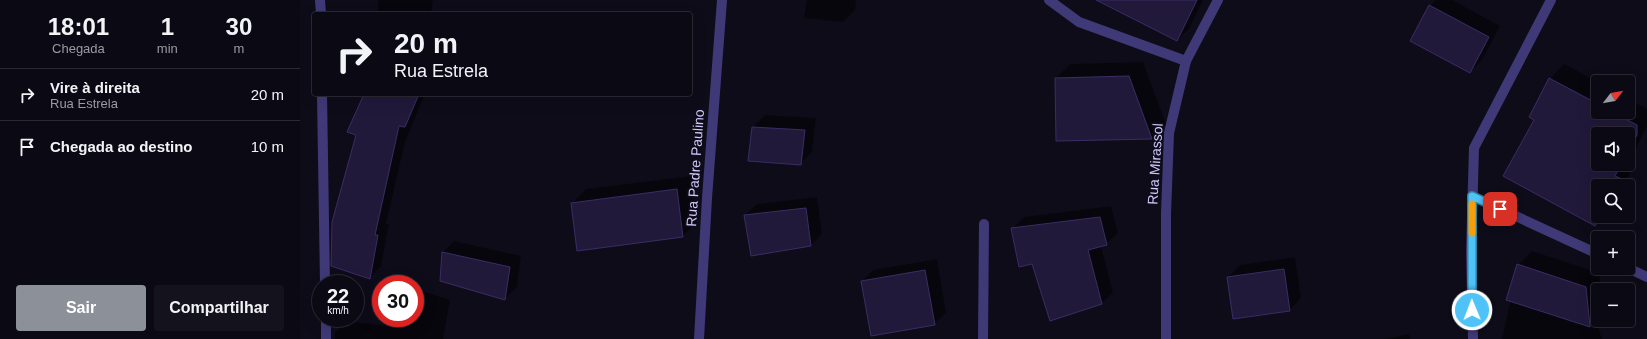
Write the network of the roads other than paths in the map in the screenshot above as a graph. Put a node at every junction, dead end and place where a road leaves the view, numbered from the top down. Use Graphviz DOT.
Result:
graph roads {
  1 [pos="320,0"];
  2 [pos="722,0"];
  3 [pos="1049,0"];
  4 [pos="1218,0"];
  5 [pos="1551,0"];
  6 [pos="321,12"];
  7 [pos="1186,62"];
  8 [pos="322,96"];
  9 [pos="1472,196"];
  10 [pos="984,224"];
  11 [pos="1591,251"];
  12 [pos="1635,271"];
  13 [pos="325,275"];
  14 [pos="1647,277"];
  15 [pos="326,327"];
  16 [pos="326,339"];
  17 [pos="699,339"];
  18 [pos="983,339"];
  19 [pos="1166,339"];
  20 [pos="1473,339"];
  1 -- 6 [label="street"];
  2 -- 17 [label="street, Rua Padre Paulino"];
  3 -- 7 [label="street"];
  4 -- 7 [label="street, Rua Mirassol"];
  5 -- 9 [label="street"];
  7 -- 19 [label="street, Rua Mirassol"];
  8 -- 13 [label="street"];
  9 -- 11 [label="street"];
  9 -- 20 [label="street"];
  10 -- 18 [label="street"];
  12 -- 14 [label="street"];
  15 -- 16 [label="street"];
}
